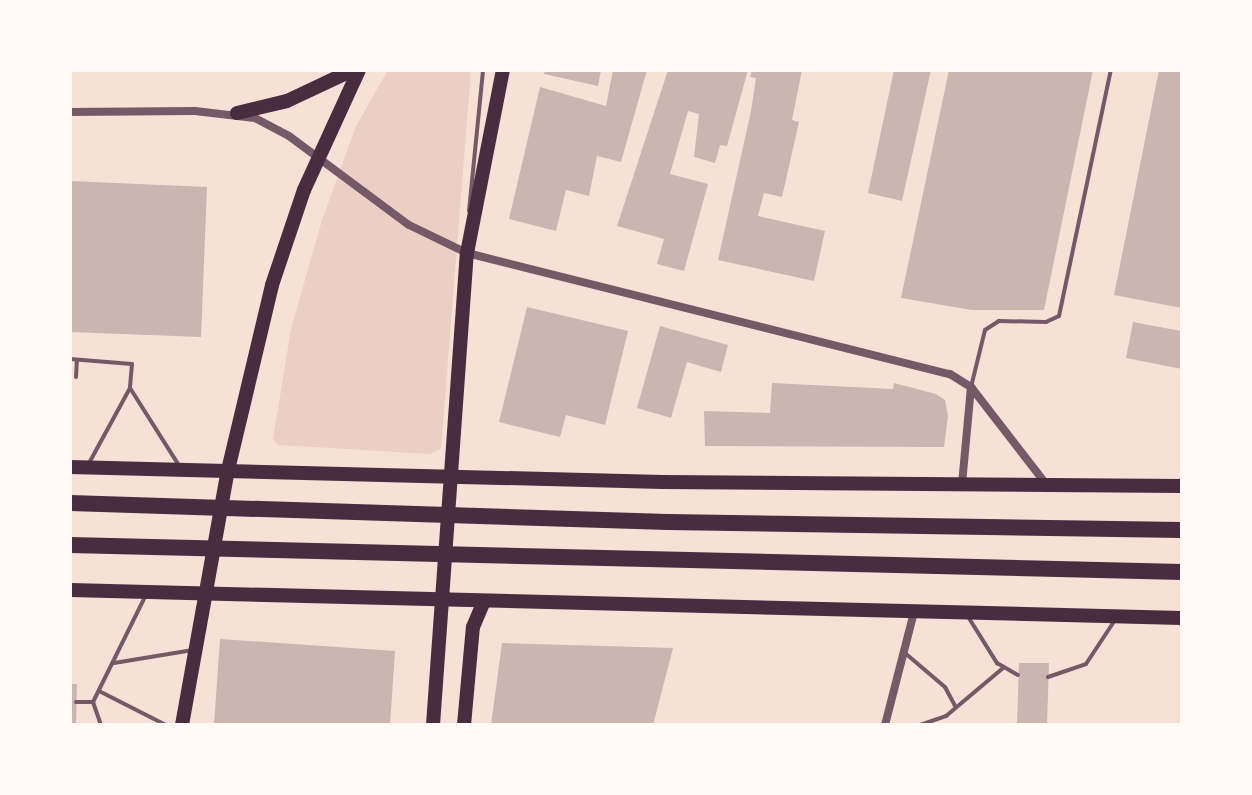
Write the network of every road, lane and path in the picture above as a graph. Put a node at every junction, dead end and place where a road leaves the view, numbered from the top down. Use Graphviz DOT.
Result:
graph roads {
  1 [pos="356,70"];
  2 [pos="483,70"];
  3 [pos="503,70"];
  4 [pos="1111,70"];
  5 [pos="70,112"];
  6 [pos="237,113"];
  7 [pos="318,157"];
  8 [pos="467,253"];
  9 [pos="70,359"];
  10 [pos="77,360"];
  11 [pos="76,377"];
  12 [pos="971,387"];
  13 [pos="130,388"];
  14 [pos="70,467"];
  15 [pos="87,467"];
  16 [pos="181,469"];
  17 [pos="228,470"];
  18 [pos="450,478"];
  19 [pos="962,484"];
  20 [pos="1046,484"];
  21 [pos="1182,486"];
  22 [pos="70,503"];
  23 [pos="1182,530"];
  24 [pos="70,545"];
  25 [pos="1182,572"];
  26 [pos="70,590"];
  27 [pos="146,595"];
  28 [pos="203,596"];
  29 [pos="443,602"];
  30 [pos="483,603"];
  31 [pos="914,612"];
  32 [pos="966,612"];
  33 [pos="1117,617"];
  34 [pos="1182,618"];
  35 [pos="195,649"];
  36 [pos="903,651"];
  37 [pos="113,663"];
  38 [pos="1003,668"];
  39 [pos="1018,675"];
  40 [pos="1048,677"];
  41 [pos="99,691"];
  42 [pos="76,702"];
  43 [pos="93,702"];
  44 [pos="955,706"];
  45 [pos="101,725"];
  46 [pos="166,725"];
  47 [pos="182,725"];
  48 [pos="433,725"];
  49 [pos="464,725"];
  50 [pos="885,725"];
  51 [pos="920,725"];
  1 -- 6 [label="main road"];
  1 -- 7 [label="main road"];
  2 -- 8 [label="lane"];
  3 -- 8 [label="main road"];
  4 -- 12 [label="lane"];
  5 -- 6 [label="street"];
  6 -- 7 [label="street"];
  7 -- 8 [label="street"];
  7 -- 17 [label="main road"];
  8 -- 12 [label="street"];
  8 -- 18 [label="main road"];
  9 -- 10 [label="lane"];
  10 -- 11 [label="lane"];
  10 -- 13 [label="lane"];
  12 -- 19 [label="street"];
  12 -- 20 [label="street"];
  13 -- 15 [label="lane"];
  13 -- 16 [label="lane"];
  14 -- 15 [label="main road"];
  15 -- 16 [label="main road"];
  16 -- 17 [label="main road"];
  17 -- 18 [label="main road"];
  17 -- 28 [label="main road"];
  18 -- 19 [label="main road"];
  18 -- 29 [label="main road"];
  19 -- 20 [label="main road"];
  20 -- 21 [label="main road"];
  22 -- 23 [label="highway"];
  24 -- 25 [label="highway"];
  26 -- 27 [label="main road"];
  27 -- 28 [label="main road"];
  27 -- 37 [label="lane"];
  28 -- 29 [label="main road"];
  28 -- 35 [label="main road"];
  29 -- 30 [label="main road"];
  29 -- 48 [label="main road"];
  30 -- 31 [label="main road"];
  30 -- 49 [label="main road"];
  31 -- 32 [label="main road"];
  31 -- 36 [label="street"];
  32 -- 33 [label="main road"];
  32 -- 38 [label="lane"];
  33 -- 34 [label="main road"];
  33 -- 40 [label="lane"];
  35 -- 37 [label="lane"];
  35 -- 47 [label="main road"];
  36 -- 44 [label="lane"];
  36 -- 50 [label="street"];
  37 -- 41 [label="lane"];
  38 -- 39 [label="lane"];
  38 -- 44 [label="lane"];
  41 -- 43 [label="lane"];
  41 -- 46 [label="lane"];
  42 -- 43 [label="lane"];
  43 -- 45 [label="lane"];
  44 -- 51 [label="lane"];
}
